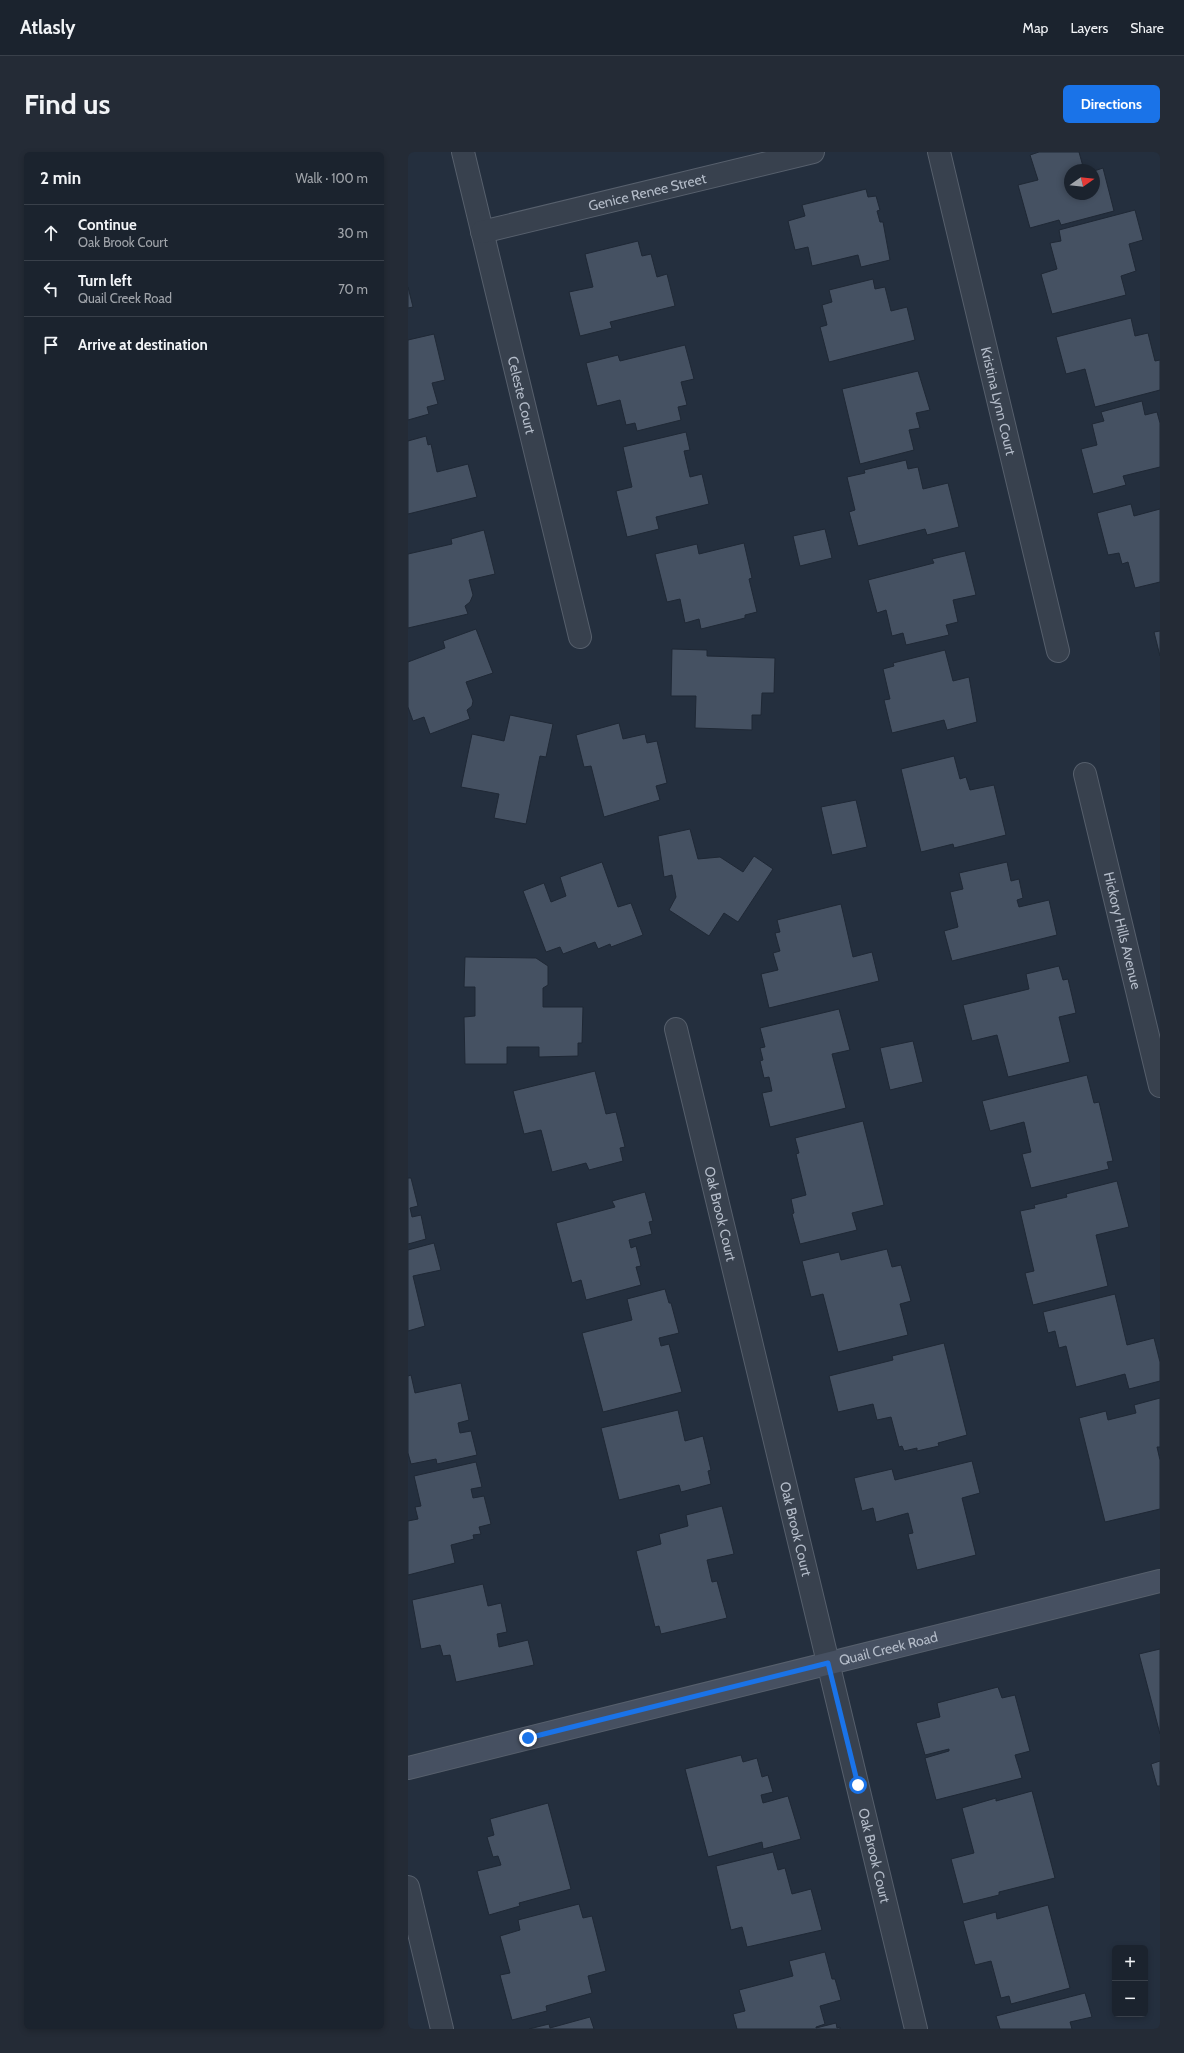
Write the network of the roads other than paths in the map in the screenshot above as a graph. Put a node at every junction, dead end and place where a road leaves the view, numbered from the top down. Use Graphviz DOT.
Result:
graph roads {
  1 [pos="463,152"];
  2 [pos="813,152"];
  3 [pos="939,152"];
  4 [pos="482,232"];
  5 [pos="580,637"];
  6 [pos="1058,651"];
  7 [pos="1085,774"];
  8 [pos="676,1029"];
  9 [pos="1160,1086"];
  10 [pos="1160,1581"];
  11 [pos="828,1663"];
  12 [pos="408,1768"];
  13 [pos="408,1887"];
  14 [pos="442,2029"];
  15 [pos="916,2029"];
  1 -- 4 [label="street, Celeste Court"];
  2 -- 4 [label="street, Genice Renee Street"];
  3 -- 6 [label="street, Kristina Lynn Court"];
  4 -- 5 [label="street, Celeste Court"];
  7 -- 9 [label="street, Hickory Hills Avenue"];
  8 -- 11 [label="street, Oak Brook Court"];
  10 -- 11 [label="street, Quail Creek Road"];
  11 -- 12 [label="street, Quail Creek Road"];
  11 -- 15 [label="street, Oak Brook Court"];
  13 -- 14 [label="street"];
}
